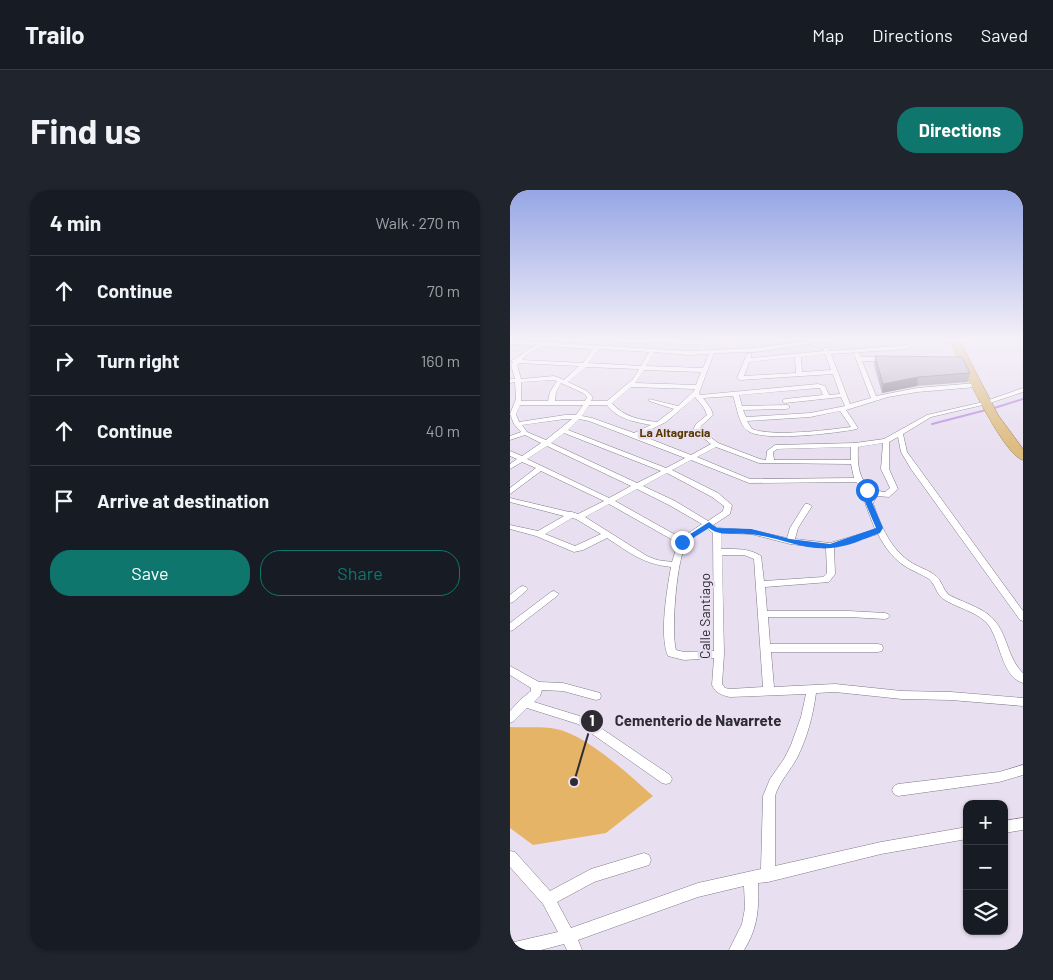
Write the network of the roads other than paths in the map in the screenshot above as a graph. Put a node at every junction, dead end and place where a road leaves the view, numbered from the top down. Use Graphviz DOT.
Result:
graph roads {
  1 [pos="570,375"];
  2 [pos="637,375"];
  3 [pos="702,375"];
  4 [pos="741,375"];
  5 [pos="785,375"];
  6 [pos="835,375"];
  7 [pos="866,375"];
  8 [pos="971,375"];
  9 [pos="770,377"];
  10 [pos="514,381"];
  11 [pos="562,382"];
  12 [pos="630,385"];
  13 [pos="976,385"];
  14 [pos="1023,390"];
  15 [pos="774,391"];
  16 [pos="697,392"];
  17 [pos="736,394"];
  18 [pos="843,394"];
  19 [pos="826,396"];
  20 [pos="874,399"];
  21 [pos="651,400"];
  22 [pos="518,403"];
  23 [pos="588,403"];
  24 [pos="551,404"];
  25 [pos="609,404"];
  26 [pos="786,404"];
  27 [pos="678,408"];
  28 [pos="740,408"];
  29 [pos="845,408"];
  30 [pos="988,408"];
  31 [pos="512,414"];
  32 [pos="578,417"];
  33 [pos="793,417"];
  34 [pos="743,419"];
  35 [pos="517,424"];
  36 [pos="659,424"];
  37 [pos="563,430"];
  38 [pos="525,433"];
  39 [pos="801,433"];
  40 [pos="900,433"];
  41 [pos="636,435"];
  42 [pos="510,438"];
  43 [pos="886,441"];
  44 [pos="546,443"];
  45 [pos="716,444"];
  46 [pos="855,445"];
  47 [pos="511,454"];
  48 [pos="1023,456"];
  49 [pos="692,457"];
  50 [pos="521,459"];
  51 [pos="770,462"];
  52 [pos="854,462"];
  53 [pos="510,467"];
  54 [pos="540,468"];
  55 [pos="666,470"];
  56 [pos="858,480"];
  57 [pos="636,485"];
  58 [pos="510,492"];
  59 [pos="875,493"];
  60 [pos="510,500"];
  61 [pos="610,501"];
  62 [pos="808,506"];
  63 [pos="576,516"];
  64 [pos="510,527"];
  65 [pos="712,527"];
  66 [pos="880,528"];
  67 [pos="539,534"];
  68 [pos="606,535"];
  69 [pos="682,542"];
  70 [pos="790,542"];
  71 [pos="830,546"];
  72 [pos="718,552"];
  73 [pos="674,565"];
  74 [pos="761,584"];
  75 [pos="523,589"];
  76 [pos="554,594"];
  77 [pos="510,600"];
  78 [pos="764,614"];
  79 [pos="885,616"];
  80 [pos="1023,618"];
  81 [pos="510,628"];
  82 [pos="766,648"];
  83 [pos="878,648"];
  84 [pos="719,654"];
  85 [pos="510,670"];
  86 [pos="1023,679"];
  87 [pos="537,686"];
  88 [pos="812,688"];
  89 [pos="769,690"];
  90 [pos="596,696"];
  91 [pos="1023,702"];
  92 [pos="524,703"];
  93 [pos="510,718"];
  94 [pos="1023,770"];
  95 [pos="666,779"];
  96 [pos="898,790"];
  97 [pos="1023,824"];
  98 [pos="1008,826"];
  99 [pos="963,834"];
  100 [pos="510,856"];
  101 [pos="644,860"];
  102 [pos="515,868"];
  103 [pos="768,875"];
  104 [pos="751,879"];
  105 [pos="548,899"];
  106 [pos="569,936"];
  107 [pos="510,950"];
  108 [pos="575,950"];
  109 [pos="736,950"];
  1 -- 11 [label="street"];
  2 -- 12 [label="street"];
  3 -- 16 [label="street"];
  4 -- 9 [label="street"];
  5 -- 9 [label="street"];
  6 -- 18 [label="street"];
  7 -- 20 [label="street"];
  8 -- 13 [label="main road"];
  10 -- 11 [label="street"];
  10 -- 22 [label="street"];
  11 -- 23 [label="street"];
  11 -- 24 [label="street"];
  12 -- 16 [label="street"];
  12 -- 25 [label="street"];
  13 -- 20 [label="street"];
  13 -- 30 [label="main road"];
  14 -- 30 [label="street"];
  15 -- 17 [label="street"];
  15 -- 19 [label="street"];
  15 -- 26 [label="street"];
  16 -- 17 [label="street"];
  16 -- 27 [label="street"];
  16 -- 45 [label="street"];
  17 -- 28 [label="street"];
  18 -- 19 [label="street"];
  18 -- 29 [label="street"];
  19 -- 26 [label="street"];
  20 -- 29 [label="street"];
  21 -- 27 [label="street"];
  22 -- 24 [label="street"];
  22 -- 31 [label="street"];
  23 -- 24 [label="street"];
  23 -- 25 [label="street"];
  23 -- 32 [label="street"];
  25 -- 36 [label="street"];
  26 -- 28 [label="street"];
  26 -- 33 [label="street"];
  27 -- 36 [label="street"];
  28 -- 34 [label="street"];
  29 -- 33 [label="street"];
  29 -- 39 [label="street"];
  30 -- 40 [label="street"];
  30 -- 48 [label="main road"];
  31 -- 35 [label="street"];
  32 -- 35 [label="street"];
  32 -- 37 [label="street"];
  32 -- 41 [label="street"];
  33 -- 34 [label="street"];
  33 -- 39 [label="street"];
  34 -- 39 [label="street"];
  35 -- 38 [label="street"];
  36 -- 41 [label="street"];
  37 -- 44 [label="street"];
  37 -- 55 [label="street"];
  38 -- 42 [label="street"];
  38 -- 44 [label="street"];
  40 -- 43 [label="street"];
  40 -- 80 [label="street"];
  41 -- 49 [label="street"];
  43 -- 46 [label="street"];
  43 -- 59 [label="street"];
  44 -- 50 [label="street"];
  44 -- 57 [label="street"];
  45 -- 49 [label="street"];
  45 -- 51 [label="street"];
  46 -- 51 [label="street"];
  46 -- 52 [label="street"];
  47 -- 50 [label="street"];
  49 -- 55 [label="street"];
  49 -- 56 [label="street"];
  50 -- 53 [label="street"];
  50 -- 54 [label="street"];
  51 -- 52 [label="street"];
  52 -- 56 [label="street"];
  54 -- 58 [label="street"];
  54 -- 61 [label="street"];
  55 -- 57 [label="street"];
  55 -- 65 [label="street"];
  56 -- 59 [label="street"];
  57 -- 61 [label="street"];
  57 -- 65 [label="street"];
  59 -- 66 [label="street"];
  60 -- 63 [label="street"];
  61 -- 63 [label="street"];
  61 -- 69 [label="street"];
  62 -- 70 [label="street"];
  63 -- 67 [label="street"];
  63 -- 68 [label="street"];
  64 -- 67 [label="street"];
  65 -- 69 [label="street"];
  65 -- 70 [label="street"];
  65 -- 72 [label="street, Calle Santiago"];
  66 -- 71 [label="street"];
  66 -- 86 [label="street"];
  67 -- 68 [label="street"];
  68 -- 73 [label="street"];
  69 -- 73 [label="street"];
  70 -- 71 [label="street"];
  71 -- 74 [label="street"];
  72 -- 74 [label="street"];
  72 -- 84 [label="street, Calle Santiago"];
  73 -- 84 [label="street"];
  74 -- 78 [label="street"];
  75 -- 77 [label="street"];
  76 -- 81 [label="street"];
  78 -- 79 [label="street"];
  78 -- 82 [label="street"];
  82 -- 83 [label="street"];
  82 -- 89 [label="street"];
  84 -- 89 [label="street, Calle Santiago"];
  85 -- 87 [label="street"];
  87 -- 90 [label="street"];
  87 -- 92 [label="street"];
  88 -- 89 [label="street, Calle Santiago"];
  88 -- 91 [label="street, Calle Santiago"];
  88 -- 103 [label="street"];
  92 -- 93 [label="street"];
  92 -- 95 [label="street"];
  94 -- 96 [label="street"];
  97 -- 98 [label="street"];
  99 -- 103 [label="street"];
  100 -- 102 [label="street"];
  101 -- 105 [label="street"];
  102 -- 105 [label="street"];
  103 -- 104 [label="street"];
  104 -- 106 [label="street"];
  104 -- 109 [label="street"];
  105 -- 106 [label="street"];
  106 -- 107 [label="street"];
  106 -- 108 [label="street"];
}
